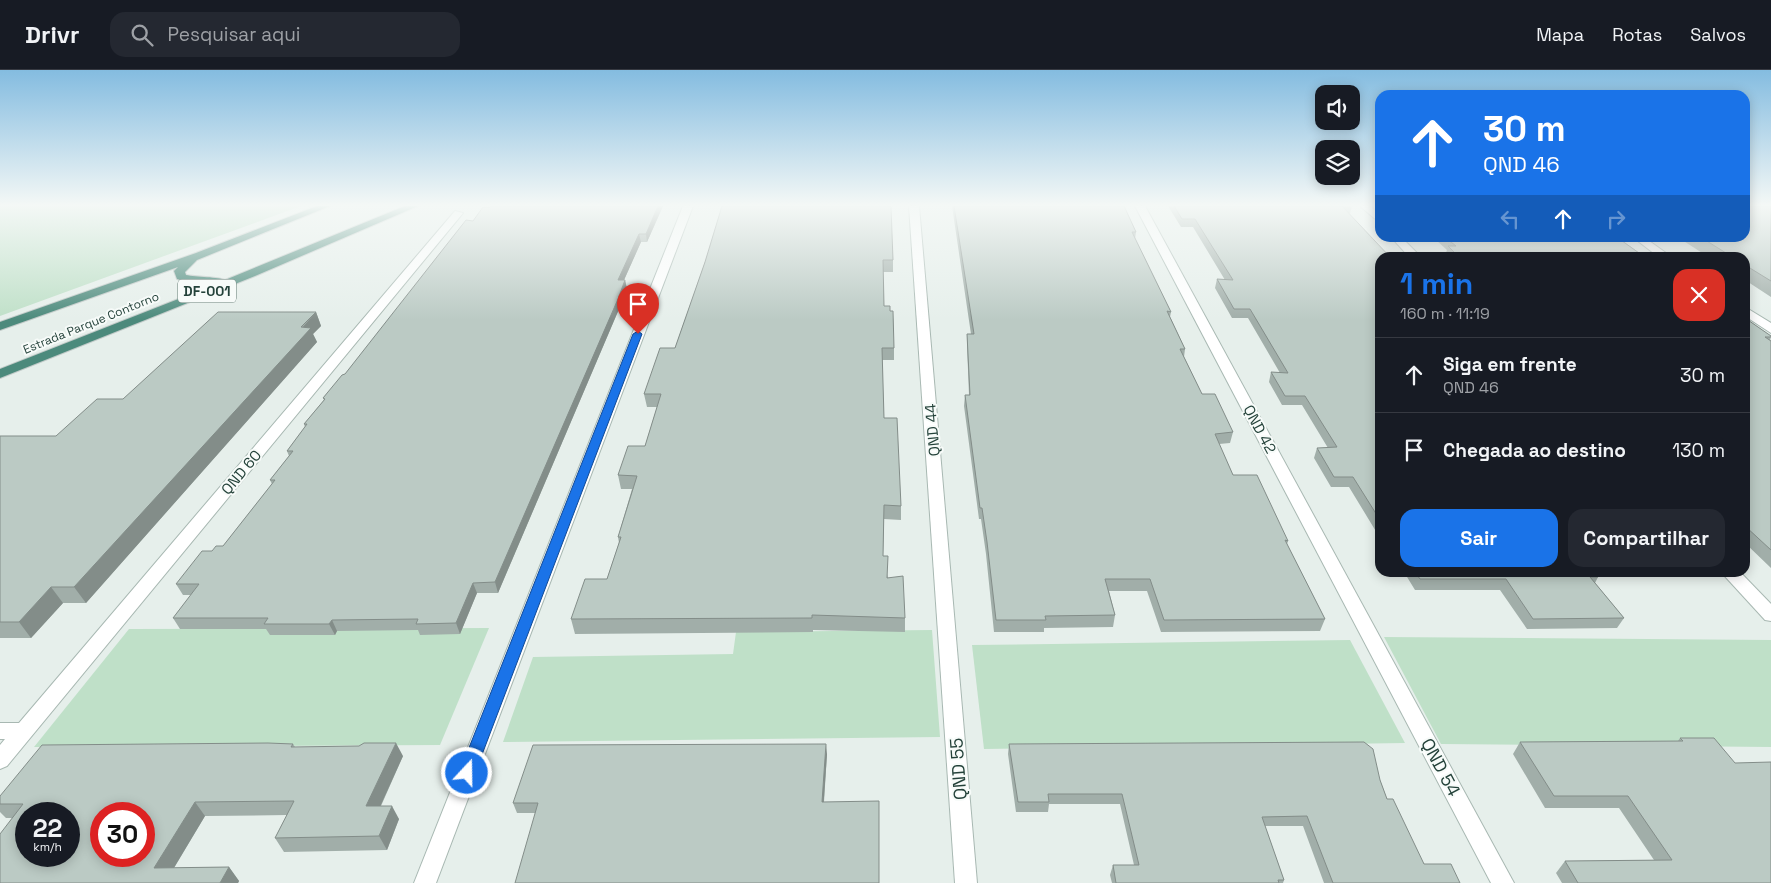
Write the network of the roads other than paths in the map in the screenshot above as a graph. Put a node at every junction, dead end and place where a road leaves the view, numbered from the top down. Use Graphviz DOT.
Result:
graph roads {
  1 [pos="228,244"];
  2 [pos="323,244"];
  3 [pos="432,244"];
  4 [pos="673,244"];
  5 [pos="917,244"];
  6 [pos="1160,244"];
  7 [pos="1648,244"];
  8 [pos="1659,252"];
  9 [pos="200,255"];
  10 [pos="251,274"];
  11 [pos="1750,314"];
  12 [pos="0,326"];
  13 [pos="1771,329"];
  14 [pos="0,374"];
  15 [pos="1734,577"];
  16 [pos="1771,615"];
  17 [pos="1380,652"];
  18 [pos="950,655"];
  19 [pos="24,730"];
  20 [pos="0,731"];
  21 [pos="0,760"];
  22 [pos="425,883"];
  23 [pos="966,883"];
  24 [pos="1503,883"];
  1 -- 9 [label="highway, Estrada Parque Contorno / DF-001"];
  2 -- 10 [label="highway, Estrada Parque Contorno / DF-001"];
  3 -- 19 [label="street, QND 60"];
  4 -- 22 [label="street"];
  5 -- 18 [label="street, QND 44"];
  6 -- 17 [label="street, QND 42"];
  7 -- 8 [label="street"];
  9 -- 10 [label="highway"];
  9 -- 12 [label="highway, Estrada Parque Contorno / DF-001"];
  10 -- 14 [label="highway, Estrada Parque Contorno / DF-001"];
  11 -- 13 [label="street"];
  15 -- 16 [label="street"];
  17 -- 24 [label="street, QND 54"];
  18 -- 23 [label="street, QND 55"];
  19 -- 20 [label="street"];
  19 -- 21 [label="street, QND 60"];
}
